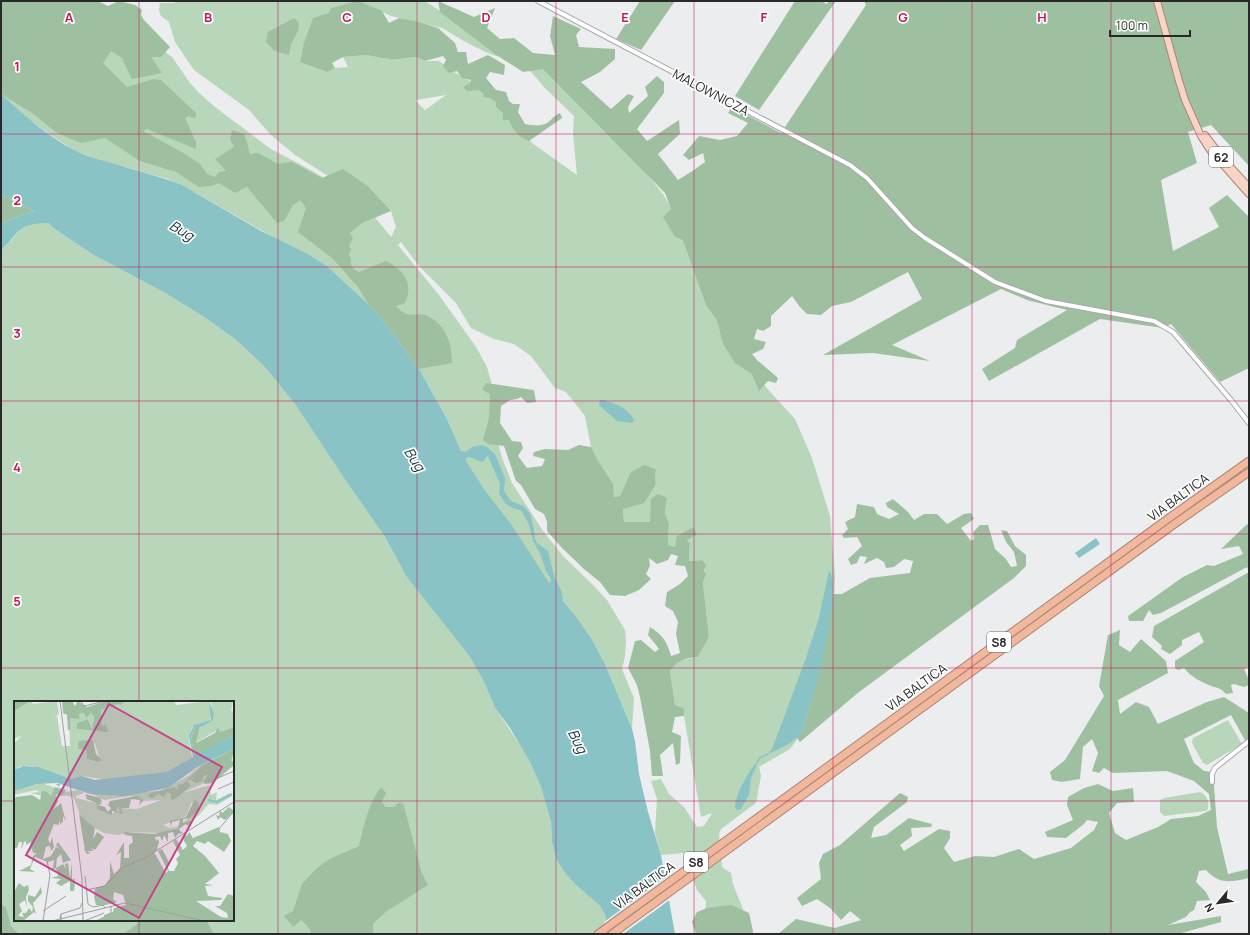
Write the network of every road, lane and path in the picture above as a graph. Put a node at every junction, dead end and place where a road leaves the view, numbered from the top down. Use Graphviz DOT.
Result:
graph roads {
  1 [pos="538,1"];
  2 [pos="1157,1"];
  3 [pos="1197,124"];
  4 [pos="1249,187"];
  5 [pos="1249,194"];
  6 [pos="1249,423"];
  7 [pos="1249,461"];
  8 [pos="1249,472"];
  9 [pos="1249,741"];
  10 [pos="1212,782"];
  11 [pos="598,934"];
  12 [pos="612,934"];
  1 -- 6 [label="street, MALOWNICZA"];
  2 -- 3 [label="main road, 62"];
  3 -- 4 [label="main road, 62"];
  3 -- 5 [label="main road, 62"];
  7 -- 11 [label="highway, VIA BALTICA / S8"];
  8 -- 12 [label="highway, VIA BALTICA / S8"];
  9 -- 10 [label="street"];
}
